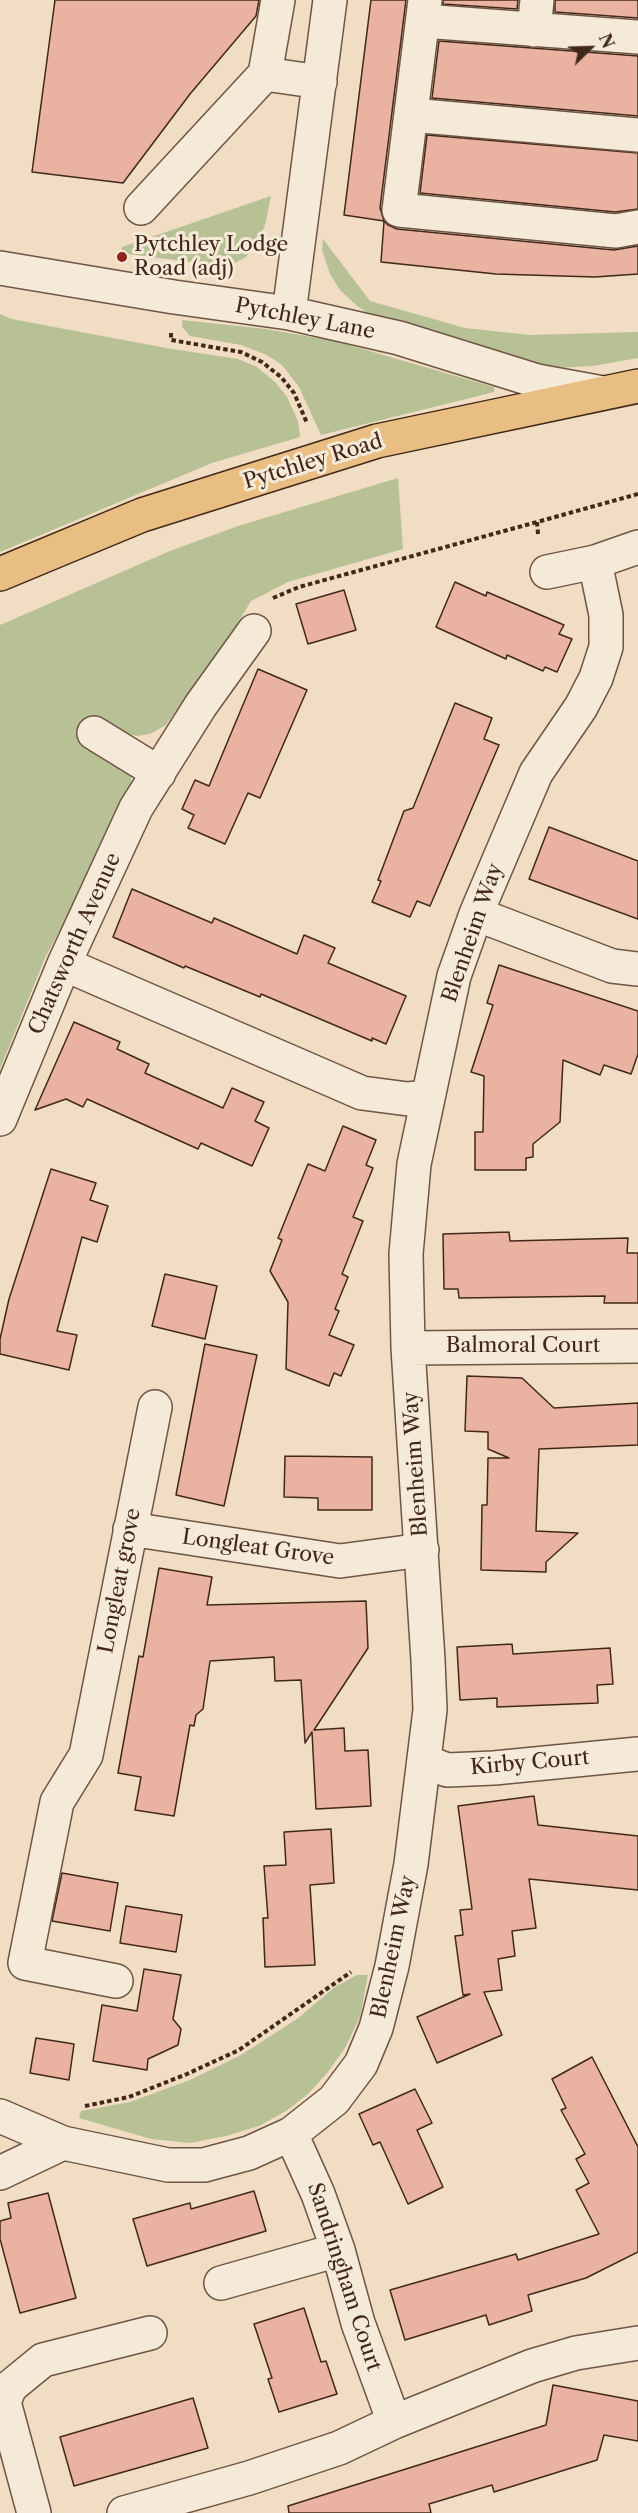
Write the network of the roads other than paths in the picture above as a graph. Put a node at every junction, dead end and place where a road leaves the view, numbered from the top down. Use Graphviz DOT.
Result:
graph roads {
  1 [pos="278,0"];
  2 [pos="330,0"];
  3 [pos="424,10"];
  4 [pos="536,15"];
  5 [pos="638,37"];
  6 [pos="265,74"];
  7 [pos="320,82"];
  8 [pos="411,115"];
  9 [pos="638,135"];
  10 [pos="141,208"];
  11 [pos="638,227"];
  12 [pos="0,268"];
  13 [pos="289,313"];
  14 [pos="638,386"];
  15 [pos="605,394"];
  16 [pos="638,547"];
  17 [pos="595,562"];
  18 [pos="547,572"];
  19 [pos="0,574"];
  20 [pos="260,617"];
  21 [pos="94,733"];
  22 [pos="159,772"];
  23 [pos="476,914"];
  24 [pos="64,964"];
  25 [pos="638,969"];
  26 [pos="427,1097"];
  27 [pos="0,1119"];
  28 [pos="638,1346"];
  29 [pos="408,1348"];
  30 [pos="155,1407"];
  31 [pos="130,1529"];
  32 [pos="422,1550"];
  33 [pos="638,1754"];
  34 [pos="424,1761"];
  35 [pos="116,1981"];
  36 [pos="0,2116"];
  37 [pos="291,2134"];
  38 [pos="63,2143"];
  39 [pos="0,2173"];
  40 [pos="338,2250"];
  41 [pos="221,2283"];
  42 [pos="150,2333"];
  43 [pos="638,2343"];
  44 [pos="394,2422"];
  45 [pos="30,2500"];
  46 [pos="135,2512"];
  1 -- 6 [label="street"];
  2 -- 7 [label="street"];
  3 -- 4 [label="street"];
  3 -- 8 [label="street"];
  4 -- 5 [label="street"];
  6 -- 7 [label="street"];
  6 -- 10 [label="street"];
  7 -- 13 [label="street"];
  8 -- 9 [label="street"];
  8 -- 11 [label="street"];
  12 -- 13 [label="street, Pytchley Lane"];
  13 -- 15 [label="street, Pytchley Lane"];
  14 -- 15 [label="main road, Pytchley Road"];
  15 -- 19 [label="main road, Pytchley Road"];
  16 -- 17 [label="street"];
  17 -- 18 [label="street"];
  17 -- 23 [label="street, Blenheim Way"];
  20 -- 22 [label="street, Chatsworth Avenue"];
  21 -- 22 [label="street"];
  22 -- 24 [label="street, Chatsworth Avenue"];
  23 -- 25 [label="street"];
  23 -- 26 [label="street, Blenheim Way"];
  24 -- 26 [label="street"];
  24 -- 27 [label="street, Chatsworth Avenue"];
  26 -- 29 [label="street, Blenheim Way"];
  28 -- 29 [label="street, Balmoral Court"];
  29 -- 32 [label="street, Blenheim Way"];
  30 -- 31 [label="street, Longleat grove"];
  31 -- 32 [label="street, Longleat Grove"];
  31 -- 35 [label="street, Longleat grove"];
  32 -- 34 [label="street, Blenheim Way"];
  33 -- 34 [label="street, Kirby Court"];
  34 -- 37 [label="street, Blenheim Way"];
  36 -- 38 [label="street, Blenheim Way"];
  37 -- 38 [label="street, Blenheim Way"];
  37 -- 40 [label="street, Sandringham Court"];
  38 -- 39 [label="street"];
  40 -- 41 [label="street"];
  40 -- 44 [label="street, Sandringham Court"];
  42 -- 45 [label="street"];
  43 -- 44 [label="street"];
  44 -- 46 [label="street"];
}
